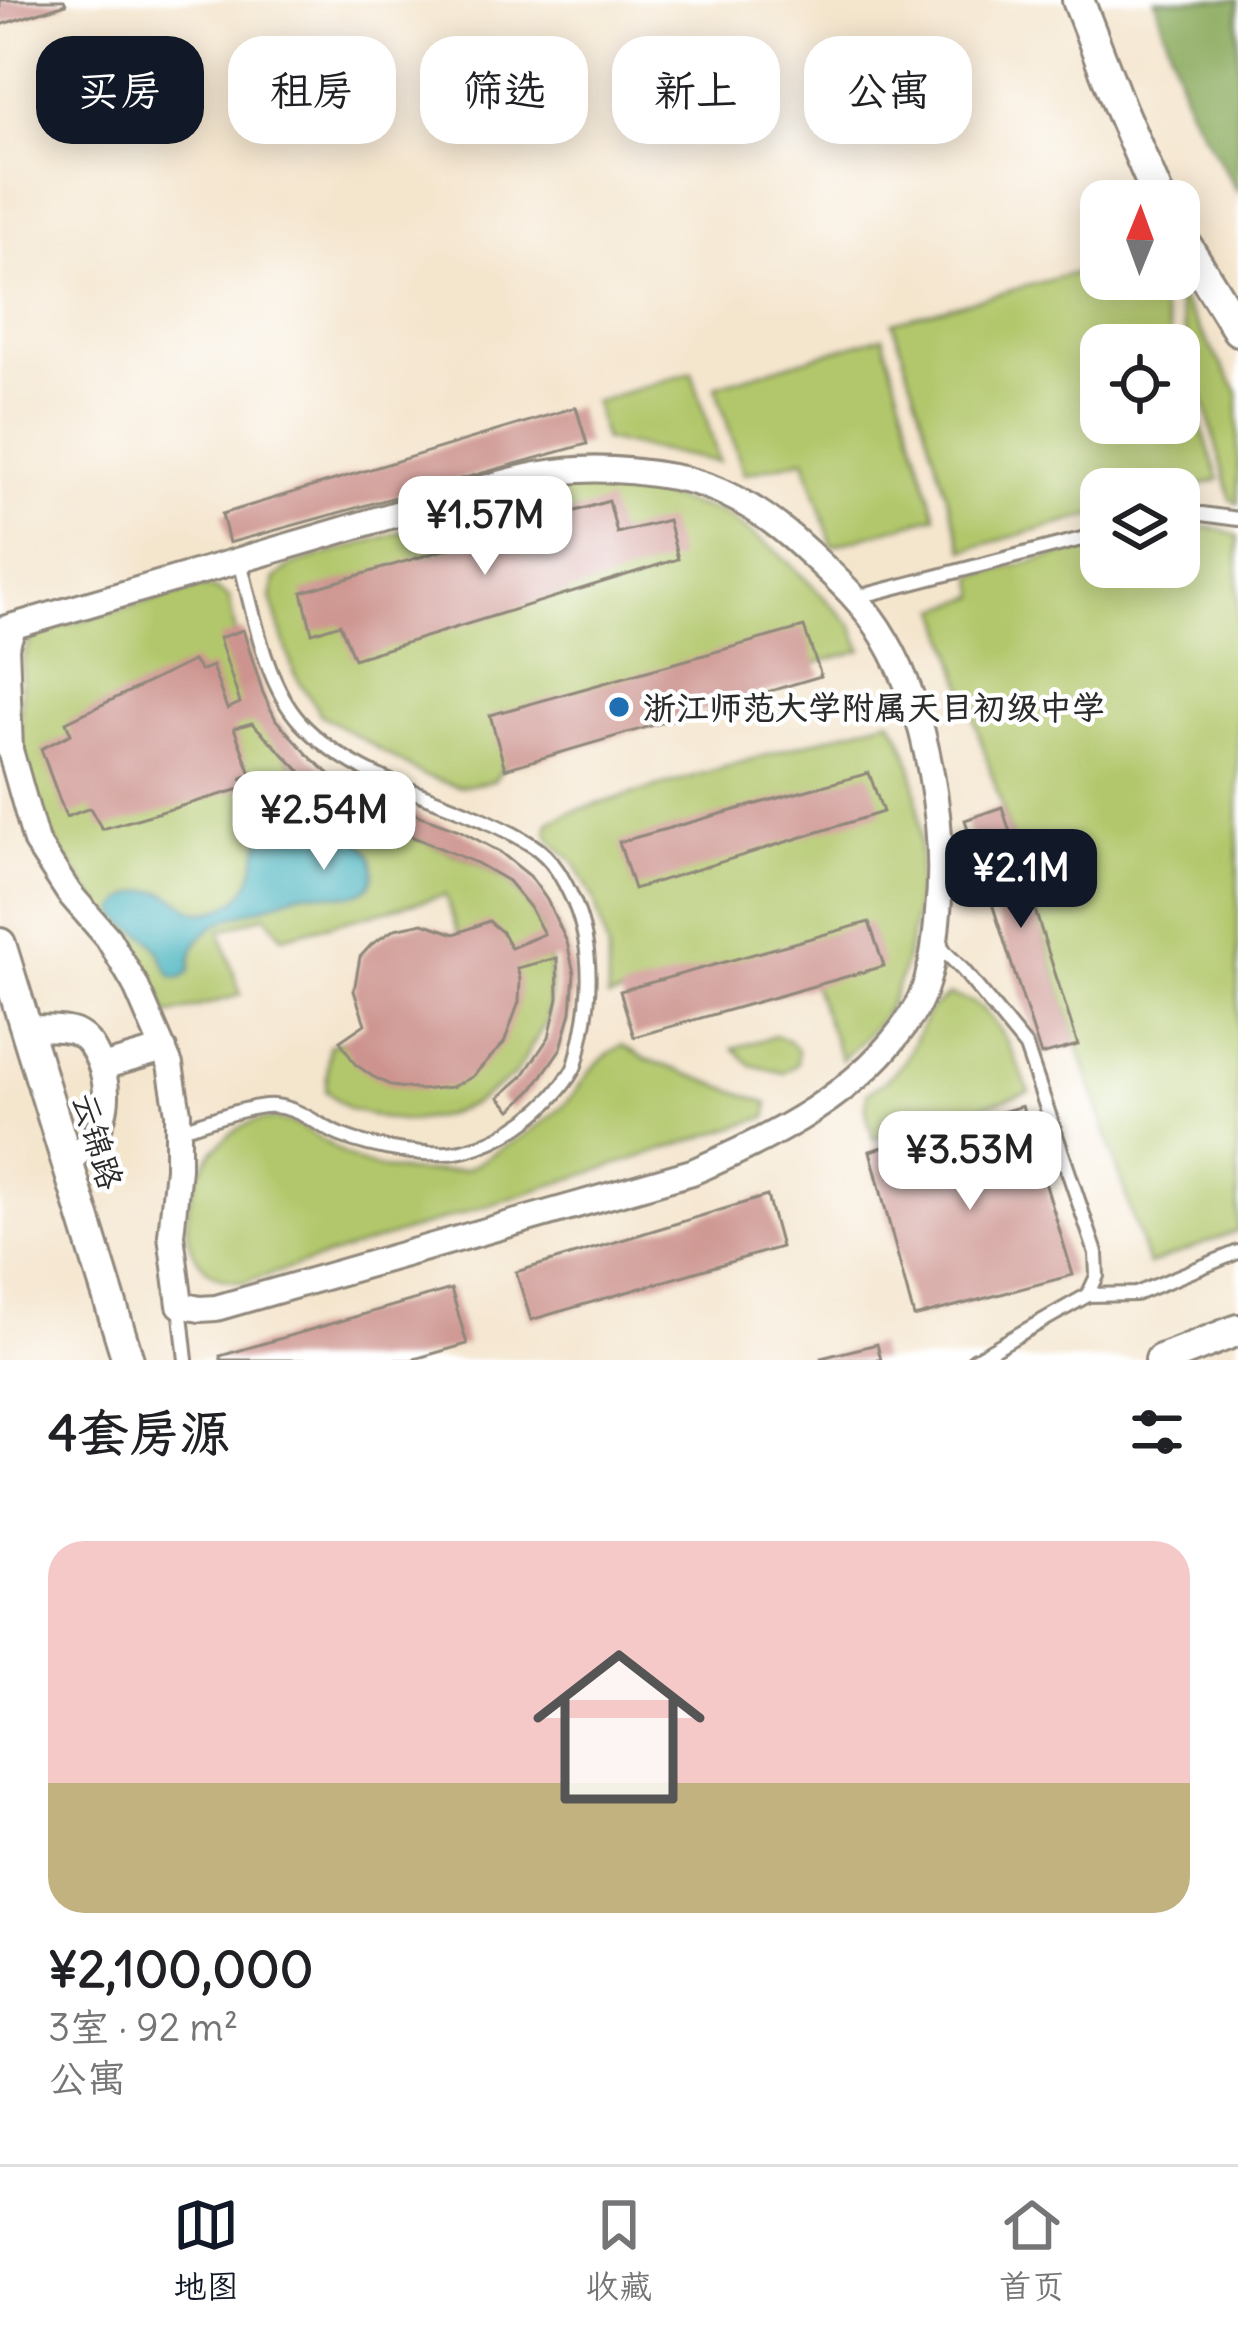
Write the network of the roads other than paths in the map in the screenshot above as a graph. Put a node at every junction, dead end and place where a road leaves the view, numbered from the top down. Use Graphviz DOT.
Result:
graph roads {
  1 [pos="1078,0"];
  2 [pos="1151,180"];
  3 [pos="1200,270"];
  4 [pos="1238,330"];
  5 [pos="1200,514"];
  6 [pos="1238,519"];
  7 [pos="1080,539"];
  8 [pos="240,560"];
  9 [pos="853,598"];
  10 [pos="7,628"];
  11 [pos="3,668"];
  12 [pos="936,937"];
  13 [pos="0,944"];
  14 [pos="26,1028"];
  15 [pos="164,1049"];
  16 [pos="102,1067"];
  17 [pos="178,1130"];
  18 [pos="67,1161"];
  19 [pos="1238,1252"];
  20 [pos="1088,1295"];
  21 [pos="180,1305"];
  22 [pos="1238,1330"];
  23 [pos="128,1360"];
  24 [pos="186,1360"];
  25 [pos="974,1360"];
  26 [pos="1161,1360"];
  1 -- 2 [label="street"];
  3 -- 4 [label="street"];
  5 -- 6 [label="lane"];
  7 -- 9 [label="lane"];
  8 -- 9 [label="street"];
  8 -- 10 [label="street"];
  8 -- 17 [label="lane"];
  9 -- 12 [label="street"];
  10 -- 11 [label="street"];
  11 -- 15 [label="street"];
  12 -- 20 [label="lane"];
  12 -- 21 [label="street"];
  13 -- 14 [label="street, 云锦路"];
  14 -- 16 [label="street"];
  14 -- 18 [label="street, 云锦路"];
  15 -- 16 [label="street"];
  15 -- 17 [label="street"];
  16 -- 18 [label="street"];
  17 -- 21 [label="street"];
  18 -- 23 [label="street, 云锦路"];
  19 -- 20 [label="lane"];
  20 -- 25 [label="lane"];
  21 -- 24 [label="lane"];
  22 -- 26 [label="street"];
}
